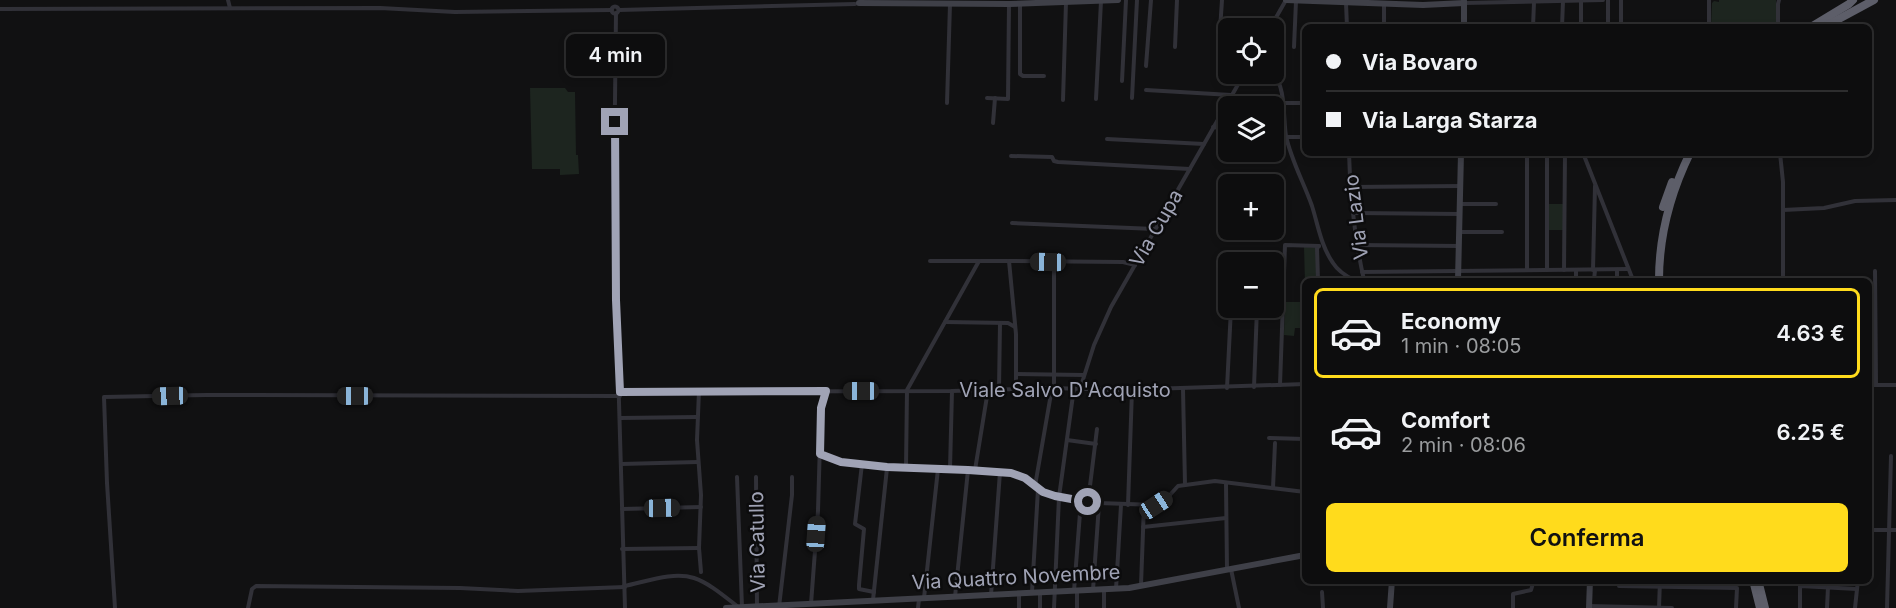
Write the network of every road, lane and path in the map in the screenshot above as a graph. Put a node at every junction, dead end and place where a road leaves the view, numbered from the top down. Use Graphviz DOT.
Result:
graph roads {
  1 [pos="228,0"];
  2 [pos="616,0"];
  3 [pos="881,0"];
  4 [pos="1118,0"];
  5 [pos="1126,0"];
  6 [pos="1137,0"];
  7 [pos="1151,0"];
  8 [pos="1177,0"];
  9 [pos="1222,0"];
  10 [pos="1286,0"];
  11 [pos="1603,0"];
  12 [pos="1608,0"];
  13 [pos="1621,0"];
  14 [pos="1709,0"];
  15 [pos="1779,0"];
  16 [pos="1853,0"];
  17 [pos="856,1"];
  18 [pos="1048,1"];
  19 [pos="1101,1"];
  20 [pos="1296,1"];
  21 [pos="1464,1"];
  22 [pos="1549,1"];
  23 [pos="1563,1"];
  24 [pos="1581,1"];
  25 [pos="1871,1"];
  26 [pos="1066,2"];
  27 [pos="1345,2"];
  28 [pos="1423,2"];
  29 [pos="1534,2"];
  30 [pos="1011,3"];
  31 [pos="897,4"];
  32 [pos="950,4"];
  33 [pos="1020,4"];
  34 [pos="1384,4"];
  35 [pos="230,8"];
  36 [pos="0,9"];
  37 [pos="615,10"];
  38 [pos="1221,18"];
  39 [pos="1276,18"];
  40 [pos="1347,24"];
  41 [pos="1384,24"];
  42 [pos="1464,24"];
  43 [pos="1533,24"];
  44 [pos="1562,24"];
  45 [pos="1581,24"];
  46 [pos="1608,24"];
  47 [pos="1621,24"];
  48 [pos="1709,24"];
  49 [pos="1778,24"];
  50 [pos="1817,24"];
  51 [pos="1820,24"];
  52 [pos="1829,24"];
  53 [pos="1294,46"];
  54 [pos="1175,47"];
  55 [pos="1146,66"];
  56 [pos="1044,76"];
  57 [pos="1122,81"];
  58 [pos="1238,84"];
  59 [pos="1146,90"];
  60 [pos="1231,95"];
  61 [pos="987,98"];
  62 [pos="1132,98"];
  63 [pos="995,99"];
  64 [pos="1096,99"];
  65 [pos="1063,100"];
  66 [pos="947,103"];
  67 [pos="1284,103"];
  68 [pos="1302,103"];
  69 [pos="1284,120"];
  70 [pos="993,123"];
  71 [pos="1213,127"];
  72 [pos="1218,128"];
  73 [pos="1286,137"];
  74 [pos="1302,137"];
  75 [pos="1107,139"];
  76 [pos="1204,144"];
  77 [pos="1011,156"];
  78 [pos="1349,156"];
  79 [pos="1461,156"];
  80 [pos="1527,156"];
  81 [pos="1547,156"];
  82 [pos="1564,156"];
  83 [pos="1584,156"];
  84 [pos="1684,156"];
  85 [pos="1689,156"];
  86 [pos="1780,156"];
  87 [pos="1190,169"];
  88 [pos="1461,186"];
  89 [pos="1595,186"];
  90 [pos="1351,187"];
  91 [pos="1896,200"];
  92 [pos="1460,204"];
  93 [pos="1496,204"];
  94 [pos="1783,210"];
  95 [pos="1354,213"];
  96 [pos="1460,214"];
  97 [pos="1012,224"];
  98 [pos="1156,229"];
  99 [pos="1460,232"];
  100 [pos="1502,232"];
  101 [pos="1321,245"];
  102 [pos="1358,245"];
  103 [pos="1459,246"];
  104 [pos="930,261"];
  105 [pos="979,261"];
  106 [pos="1009,261"];
  107 [pos="1048,262"];
  108 [pos="1059,262"];
  109 [pos="1135,265"];
  110 [pos="1054,268"];
  111 [pos="1628,269"];
  112 [pos="1527,270"];
  113 [pos="1547,270"];
  114 [pos="1564,270"];
  115 [pos="1576,270"];
  116 [pos="1594,270"];
  117 [pos="1617,270"];
  118 [pos="1458,271"];
  119 [pos="1875,271"];
  120 [pos="1362,272"];
  121 [pos="1318,278"];
  122 [pos="1351,278"];
  123 [pos="1364,278"];
  124 [pos="1458,278"];
  125 [pos="1576,278"];
  126 [pos="1594,278"];
  127 [pos="1617,278"];
  128 [pos="1632,278"];
  129 [pos="1654,278"];
  130 [pos="1659,278"];
  131 [pos="1783,278"];
  132 [pos="1875,302"];
  133 [pos="1015,318"];
  134 [pos="1230,318"];
  135 [pos="1257,318"];
  136 [pos="945,322"];
  137 [pos="1000,323"];
  138 [pos="1008,323"];
  139 [pos="1016,327"];
  140 [pos="1875,334"];
  141 [pos="1872,364"];
  142 [pos="1876,364"];
  143 [pos="1016,374"];
  144 [pos="1054,374"];
  145 [pos="1084,375"];
  146 [pos="1302,384"];
  147 [pos="1280,385"];
  148 [pos="1872,385"];
  149 [pos="1896,385"];
  150 [pos="1876,386"];
  151 [pos="1254,387"];
  152 [pos="1053,388"];
  153 [pos="1077,388"];
  154 [pos="1227,388"];
  155 [pos="999,389"];
  156 [pos="1016,389"];
  157 [pos="1183,389"];
  158 [pos="907,390"];
  159 [pos="988,390"];
  160 [pos="1132,390"];
  161 [pos="699,391"];
  162 [pos="826,391"];
  163 [pos="952,391"];
  164 [pos="620,394"];
  165 [pos="698,417"];
  166 [pos="620,418"];
  167 [pos="1097,429"];
  168 [pos="1269,438"];
  169 [pos="1302,439"];
  170 [pos="1067,440"];
  171 [pos="1275,443"];
  172 [pos="1096,444"];
  173 [pos="820,454"];
  174 [pos="1892,456"];
  175 [pos="698,462"];
  176 [pos="621,464"];
  177 [pos="862,464"];
  178 [pos="887,467"];
  179 [pos="906,468"];
  180 [pos="938,469"];
  181 [pos="950,469"];
  182 [pos="968,470"];
  183 [pos="975,470"];
  184 [pos="1000,472"];
  185 [pos="737,477"];
  186 [pos="756,477"];
  187 [pos="792,477"];
  188 [pos="1226,484"];
  189 [pos="1185,485"];
  190 [pos="1037,487"];
  191 [pos="1273,488"];
  192 [pos="1302,492"];
  193 [pos="1059,497"];
  194 [pos="1081,500"];
  195 [pos="1088,502"];
  196 [pos="1099,503"];
  197 [pos="1121,505"];
  198 [pos="1128,505"];
  199 [pos="1144,505"];
  200 [pos="700,507"];
  201 [pos="622,509"];
  202 [pos="1226,518"];
  203 [pos="1143,527"];
  204 [pos="1872,530"];
  205 [pos="1893,530"];
  206 [pos="699,548"];
  207 [pos="622,549"];
  208 [pos="1302,556"];
  209 [pos="1229,570"];
  210 [pos="701,572"];
  211 [pos="1392,584"];
  212 [pos="1533,584"];
  213 [pos="1590,584"];
  214 [pos="1754,584"];
  215 [pos="1759,584"];
  216 [pos="1858,584"];
  217 [pos="624,586"];
  218 [pos="1141,586"];
  219 [pos="1619,586"];
  220 [pos="1814,586"];
  221 [pos="1660,587"];
  222 [pos="1828,587"];
  223 [pos="1116,588"];
  224 [pos="1104,589"];
  225 [pos="1857,589"];
  226 [pos="1076,590"];
  227 [pos="1093,590"];
  228 [pos="874,592"];
  229 [pos="1036,592"];
  230 [pos="1054,592"];
  231 [pos="1322,592"];
  232 [pos="1019,593"];
  233 [pos="991,595"];
  234 [pos="955,597"];
  235 [pos="922,598"];
  236 [pos="873,601"];
  237 [pos="813,605"];
  238 [pos="852,605"];
  239 [pos="757,607"];
  240 [pos="779,607"];
  241 [pos="1589,607"];
  242 [pos="115,608"];
  243 [pos="248,608"];
  244 [pos="625,608"];
  245 [pos="726,608"];
  246 [pos="740,608"];
  247 [pos="918,608"];
  248 [pos="1019,608"];
  249 [pos="1040,608"];
  250 [pos="1054,608"];
  251 [pos="1077,608"];
  252 [pos="1104,608"];
  253 [pos="1239,608"];
  254 [pos="1323,608"];
  255 [pos="1390,608"];
  256 [pos="1513,608"];
  257 [pos="1659,608"];
  258 [pos="1672,608"];
  259 [pos="1736,608"];
  260 [pos="1760,608"];
  261 [pos="1767,608"];
  262 [pos="1800,608"];
  263 [pos="1827,608"];
  264 [pos="1856,608"];
  265 [pos="1887,608"];
  1 -- 35 [label="street"];
  2 -- 37 [label="street"];
  3 -- 31 [label="street"];
  4 -- 19 [label="street"];
  5 -- 57 [label="street"];
  6 -- 62 [label="street"];
  7 -- 55 [label="street"];
  8 -- 54 [label="street"];
  9 -- 38 [label="street"];
  10 -- 20 [label="street"];
  10 -- 39 [label="street"];
  11 -- 24 [label="street"];
  12 -- 46 [label="street"];
  13 -- 47 [label="street"];
  14 -- 48 [label="street"];
  15 -- 49 [label="street"];
  16 -- 50 [label="highway"];
  17 -- 31 [label="street"];
  17 -- 37 [label="street"];
  18 -- 26 [label="street"];
  18 -- 33 [label="street"];
  19 -- 26 [label="street"];
  19 -- 64 [label="street"];
  20 -- 27 [label="street"];
  20 -- 53 [label="street"];
  21 -- 28 [label="street"];
  21 -- 29 [label="street"];
  21 -- 42 [label="street"];
  22 -- 23 [label="street"];
  22 -- 29 [label="street"];
  23 -- 24 [label="street"];
  23 -- 44 [label="street"];
  24 -- 45 [label="street"];
  25 -- 51 [label="highway"];
  25 -- 52 [label="highway"];
  26 -- 65 [label="street"];
  27 -- 34 [label="street"];
  27 -- 40 [label="street"];
  28 -- 34 [label="street"];
  29 -- 43 [label="street"];
  30 -- 32 [label="street"];
  30 -- 33 [label="street"];
  30 -- 63 [label="street"];
  31 -- 32 [label="street"];
  32 -- 66 [label="street"];
  33 -- 56 [label="street"];
  34 -- 41 [label="street"];
  35 -- 36 [label="street"];
  35 -- 37 [label="street"];
  37 -- 164 [label="street"];
  58 -- 60 [label="street, Via Cupa"];
  59 -- 60 [label="street"];
  60 -- 71 [label="street, Via Cupa"];
  61 -- 63 [label="street"];
  63 -- 70 [label="street"];
  67 -- 68 [label="street"];
  69 -- 73 [label="street"];
  71 -- 72 [label="street"];
  71 -- 76 [label="street, Via Cupa"];
  73 -- 74 [label="street"];
  73 -- 101 [label="street"];
  75 -- 76 [label="street"];
  76 -- 87 [label="street, Via Cupa"];
  77 -- 87 [label="street"];
  78 -- 90 [label="street, Via Lazio"];
  79 -- 88 [label="street"];
  80 -- 112 [label="street"];
  81 -- 113 [label="street"];
  82 -- 114 [label="street"];
  83 -- 89 [label="street"];
  84 -- 129 [label="highway"];
  85 -- 130 [label="highway"];
  86 -- 94 [label="street"];
  87 -- 98 [label="street, Via Cupa"];
  88 -- 90 [label="street"];
  88 -- 92 [label="street"];
  89 -- 111 [label="street"];
  89 -- 116 [label="street"];
  90 -- 95 [label="street, Via Lazio"];
  91 -- 94 [label="street"];
  92 -- 93 [label="street"];
  92 -- 96 [label="street"];
  94 -- 131 [label="street"];
  95 -- 96 [label="street"];
  95 -- 102 [label="street, Via Lazio"];
  96 -- 99 [label="street"];
  97 -- 98 [label="street"];
  98 -- 109 [label="street, Via Cupa"];
  99 -- 100 [label="street"];
  99 -- 103 [label="street"];
  101 -- 121 [label="street"];
  101 -- 122 [label="street"];
  101 -- 147 [label="street"];
  102 -- 103 [label="street"];
  102 -- 120 [label="street, Via Lazio"];
  103 -- 118 [label="street"];
  104 -- 105 [label="street"];
  105 -- 106 [label="street"];
  105 -- 136 [label="street"];
  106 -- 107 [label="street"];
  106 -- 133 [label="street"];
  107 -- 108 [label="street"];
  107 -- 110 [label="street"];
  108 -- 109 [label="street"];
  108 -- 110 [label="street"];
  109 -- 145 [label="street, Via Cupa"];
  110 -- 144 [label="street"];
  111 -- 117 [label="street"];
  111 -- 128 [label="street"];
  112 -- 113 [label="street"];
  112 -- 118 [label="street"];
  113 -- 114 [label="street"];
  114 -- 115 [label="street"];
  115 -- 116 [label="street"];
  115 -- 125 [label="street"];
  116 -- 117 [label="street"];
  116 -- 126 [label="street"];
  117 -- 127 [label="street"];
  118 -- 120 [label="street"];
  118 -- 124 [label="street"];
  119 -- 132 [label="street"];
  120 -- 123 [label="street, Via Lazio"];
  132 -- 140 [label="street"];
  133 -- 138 [label="street"];
  133 -- 139 [label="street"];
  134 -- 154 [label="street"];
  135 -- 151 [label="street"];
  136 -- 137 [label="street"];
  136 -- 158 [label="street"];
  137 -- 138 [label="street"];
  137 -- 155 [label="street"];
  138 -- 139 [label="street"];
  139 -- 143 [label="street"];
  140 -- 142 [label="street"];
  141 -- 142 [label="street"];
  142 -- 150 [label="street"];
  143 -- 144 [label="street"];
  143 -- 156 [label="street"];
  144 -- 145 [label="street"];
  144 -- 152 [label="street"];
  145 -- 153 [label="street, Via Cupa"];
  146 -- 147 [label="street, Viale Salvo D'Acquisto"];
  147 -- 151 [label="street, Viale Salvo D'Acquisto"];
  148 -- 150 [label="street"];
  149 -- 150 [label="street"];
  151 -- 154 [label="street, Viale Salvo D'Acquisto"];
  152 -- 153 [label="street, Viale Salvo D'Acquisto"];
  152 -- 156 [label="street, Viale Salvo D'Acquisto"];
  152 -- 190 [label="street"];
  153 -- 160 [label="street, Viale Salvo D'Acquisto"];
  153 -- 170 [label="street, Via Cupa"];
  154 -- 157 [label="street, Viale Salvo D'Acquisto"];
  155 -- 156 [label="street, Viale Salvo D'Acquisto"];
  155 -- 159 [label="street, Viale Salvo D'Acquisto"];
  157 -- 160 [label="street, Viale Salvo D'Acquisto"];
  157 -- 189 [label="street"];
  158 -- 162 [label="street, Viale Salvo D'Acquisto"];
  158 -- 163 [label="street, Viale Salvo D'Acquisto"];
  158 -- 179 [label="street"];
  159 -- 163 [label="street, Viale Salvo D'Acquisto"];
  159 -- 183 [label="street"];
  160 -- 198 [label="street"];
  161 -- 162 [label="street, Viale Salvo D'Acquisto"];
  161 -- 164 [label="street, Viale Salvo D'Acquisto"];
  161 -- 165 [label="street"];
  162 -- 173 [label="street"];
  163 -- 181 [label="street"];
  164 -- 166 [label="street"];
  164 -- 242 [label="street, Viale Salvo D'Acquisto"];
  165 -- 166 [label="street"];
  165 -- 175 [label="street"];
  166 -- 176 [label="street"];
  167 -- 172 [label="street"];
  168 -- 169 [label="street"];
  170 -- 172 [label="street"];
  170 -- 193 [label="street, Via Cupa"];
  171 -- 191 [label="street"];
  172 -- 195 [label="street"];
  173 -- 177 [label="street"];
  173 -- 237 [label="street"];
  174 -- 205 [label="street"];
  175 -- 176 [label="street"];
  175 -- 200 [label="street"];
  176 -- 201 [label="street"];
  177 -- 178 [label="street"];
  177 -- 228 [label="street"];
  178 -- 179 [label="street"];
  178 -- 228 [label="street"];
  179 -- 180 [label="street"];
  180 -- 181 [label="street"];
  180 -- 235 [label="street"];
  181 -- 182 [label="street"];
  182 -- 183 [label="street"];
  182 -- 234 [label="street"];
  183 -- 184 [label="street"];
  184 -- 190 [label="street"];
  184 -- 233 [label="street"];
  185 -- 246 [label="street"];
  186 -- 239 [label="street, Via Catullo"];
  187 -- 240 [label="street"];
  188 -- 189 [label="street"];
  188 -- 191 [label="street"];
  188 -- 202 [label="street"];
  189 -- 199 [label="street"];
  190 -- 193 [label="street"];
  190 -- 229 [label="street"];
  191 -- 192 [label="street"];
  193 -- 194 [label="street"];
  193 -- 230 [label="street, Via Cupa"];
  194 -- 195 [label="street"];
  194 -- 226 [label="street"];
  195 -- 196 [label="street"];
  196 -- 197 [label="street"];
  196 -- 227 [label="street"];
  197 -- 198 [label="street"];
  197 -- 223 [label="street"];
  198 -- 199 [label="street"];
  199 -- 203 [label="street"];
  200 -- 201 [label="street"];
  200 -- 206 [label="street"];
  201 -- 207 [label="street"];
  202 -- 203 [label="street"];
  202 -- 209 [label="street"];
  203 -- 218 [label="street"];
  204 -- 205 [label="street"];
  205 -- 265 [label="street"];
  206 -- 207 [label="street"];
  206 -- 210 [label="street"];
  207 -- 217 [label="street"];
  208 -- 209 [label="street, Via Quattro Novembre"];
  209 -- 218 [label="street, Via Quattro Novembre"];
  209 -- 253 [label="street"];
  211 -- 255 [label="street"];
  212 -- 256 [label="street"];
  213 -- 241 [label="street"];
  214 -- 260 [label="highway"];
  215 -- 261 [label="highway"];
  216 -- 225 [label="street"];
  217 -- 243 [label="street"];
  217 -- 244 [label="street"];
  217 -- 246 [label="street"];
  218 -- 223 [label="street, Via Quattro Novembre"];
  219 -- 221 [label="street"];
  220 -- 222 [label="street"];
  220 -- 262 [label="street"];
  221 -- 257 [label="street"];
  221 -- 259 [label="street"];
  222 -- 225 [label="street"];
  222 -- 263 [label="street"];
  223 -- 224 [label="street, Via Quattro Novembre"];
  224 -- 227 [label="street, Via Quattro Novembre"];
  224 -- 252 [label="street"];
  225 -- 264 [label="street"];
  226 -- 227 [label="street, Via Quattro Novembre"];
  226 -- 230 [label="street, Via Quattro Novembre"];
  226 -- 251 [label="street"];
  228 -- 236 [label="street"];
  229 -- 230 [label="street, Via Quattro Novembre"];
  229 -- 232 [label="street, Via Quattro Novembre"];
  229 -- 249 [label="street"];
  230 -- 250 [label="street, Via Cupa"];
  231 -- 254 [label="street"];
  232 -- 233 [label="street, Via Quattro Novembre"];
  232 -- 248 [label="street"];
  233 -- 234 [label="street, Via Quattro Novembre"];
  234 -- 235 [label="street, Via Quattro Novembre"];
  235 -- 236 [label="street, Via Quattro Novembre"];
  235 -- 247 [label="street"];
  236 -- 238 [label="street, Via Quattro Novembre"];
  237 -- 238 [label="street, Via Quattro Novembre"];
  237 -- 240 [label="street, Via Quattro Novembre"];
  239 -- 240 [label="street, Via Quattro Novembre"];
  239 -- 246 [label="street, Via Quattro Novembre"];
  241 -- 257 [label="street"];
  245 -- 246 [label="street, Via Quattro Novembre"];
  257 -- 258 [label="street"];
}
